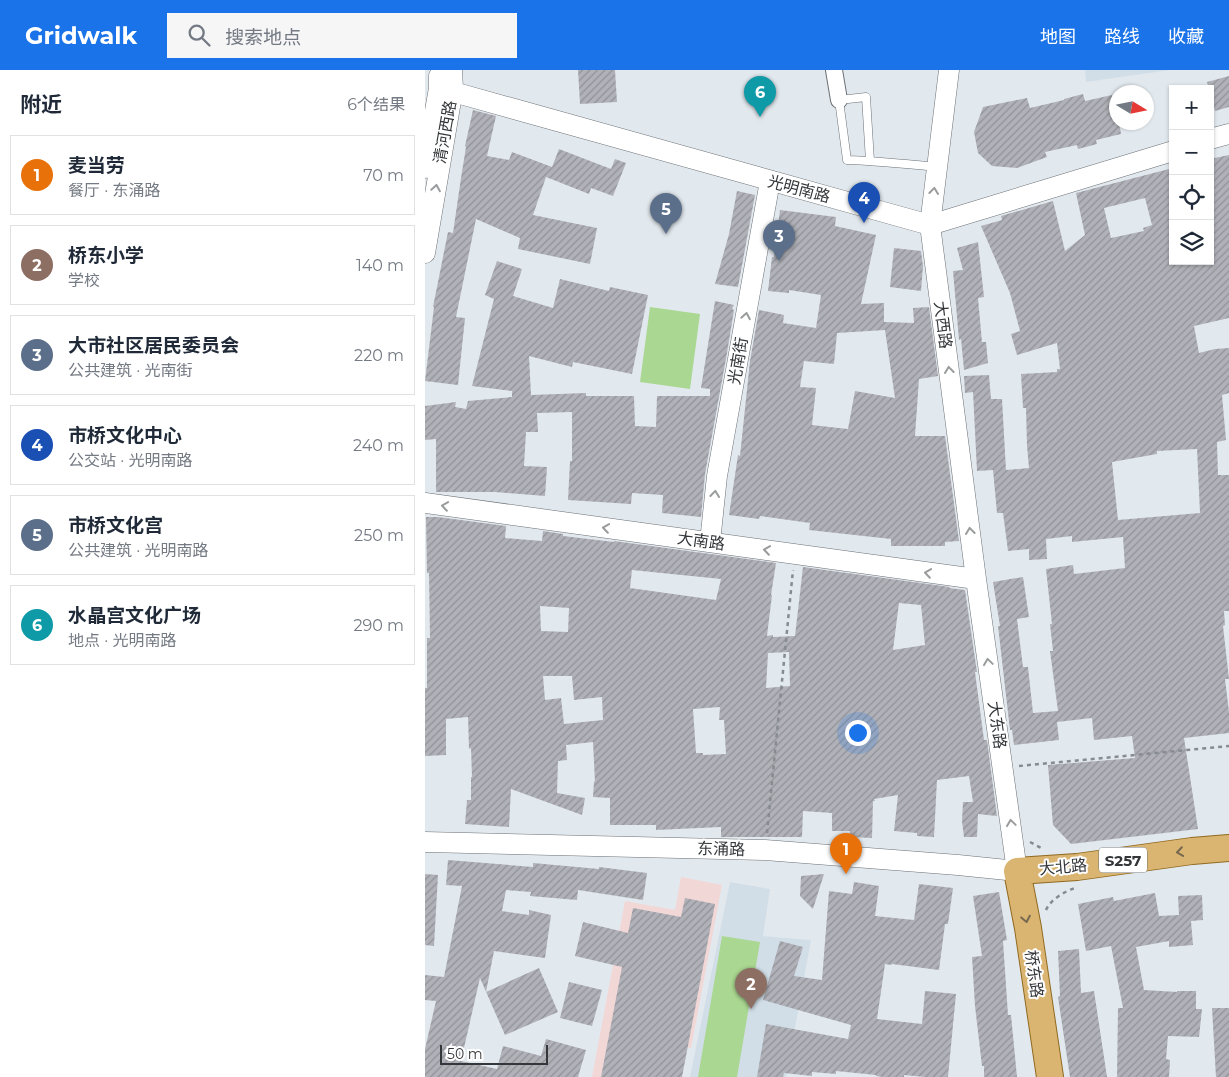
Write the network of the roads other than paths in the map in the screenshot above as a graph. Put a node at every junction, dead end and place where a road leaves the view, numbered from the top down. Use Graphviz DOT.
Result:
graph roads {
  1 [pos="452,70"];
  2 [pos="834,70"];
  3 [pos="949,70"];
  4 [pos="443,83"];
  5 [pos="839,100"];
  6 [pos="1229,134"];
  7 [pos="1214,138"];
  8 [pos="1169,152"];
  9 [pos="870,160"];
  10 [pos="937,167"];
  11 [pos="425,168"];
  12 [pos="771,181"];
  13 [pos="930,225"];
  14 [pos="425,253"];
  15 [pos="425,503"];
  16 [pos="710,542"];
  17 [pos="976,580"];
  18 [pos="425,842"];
  19 [pos="1229,848"];
  20 [pos="1017,871"];
  21 [pos="1050,1077"];
  1 -- 4 [label="street, 清河西路"];
  2 -- 5 [label="street"];
  3 -- 10 [label="street, 大西路"];
  4 -- 11 [label="street, 清河西路"];
  4 -- 12 [label="street, 光明南路"];
  14 -- 4 [label="street, 清河西路, one-way"];
  5 -- 9 [label="lane"];
  5 -- 9 [label="lane"];
  6 -- 7 [label="street"];
  8 -- 13 [label="street"];
  9 -- 10 [label="lane"];
  13 -- 10 [label="street, 大西路, one-way"];
  12 -- 13 [label="street, 光明南路"];
  16 -- 12 [label="street, 光南街, one-way"];
  17 -- 13 [label="street, 大西路, one-way"];
  16 -- 15 [label="street, 大南路, one-way"];
  17 -- 16 [label="street, 大南路, one-way"];
  20 -- 17 [label="street, 大东路, one-way"];
  18 -- 20 [label="street, 东涌路"];
  19 -- 20 [label="main road, 大北路 / S257, one-way"];
  20 -- 21 [label="main road, 桥东路, one-way"];
}
